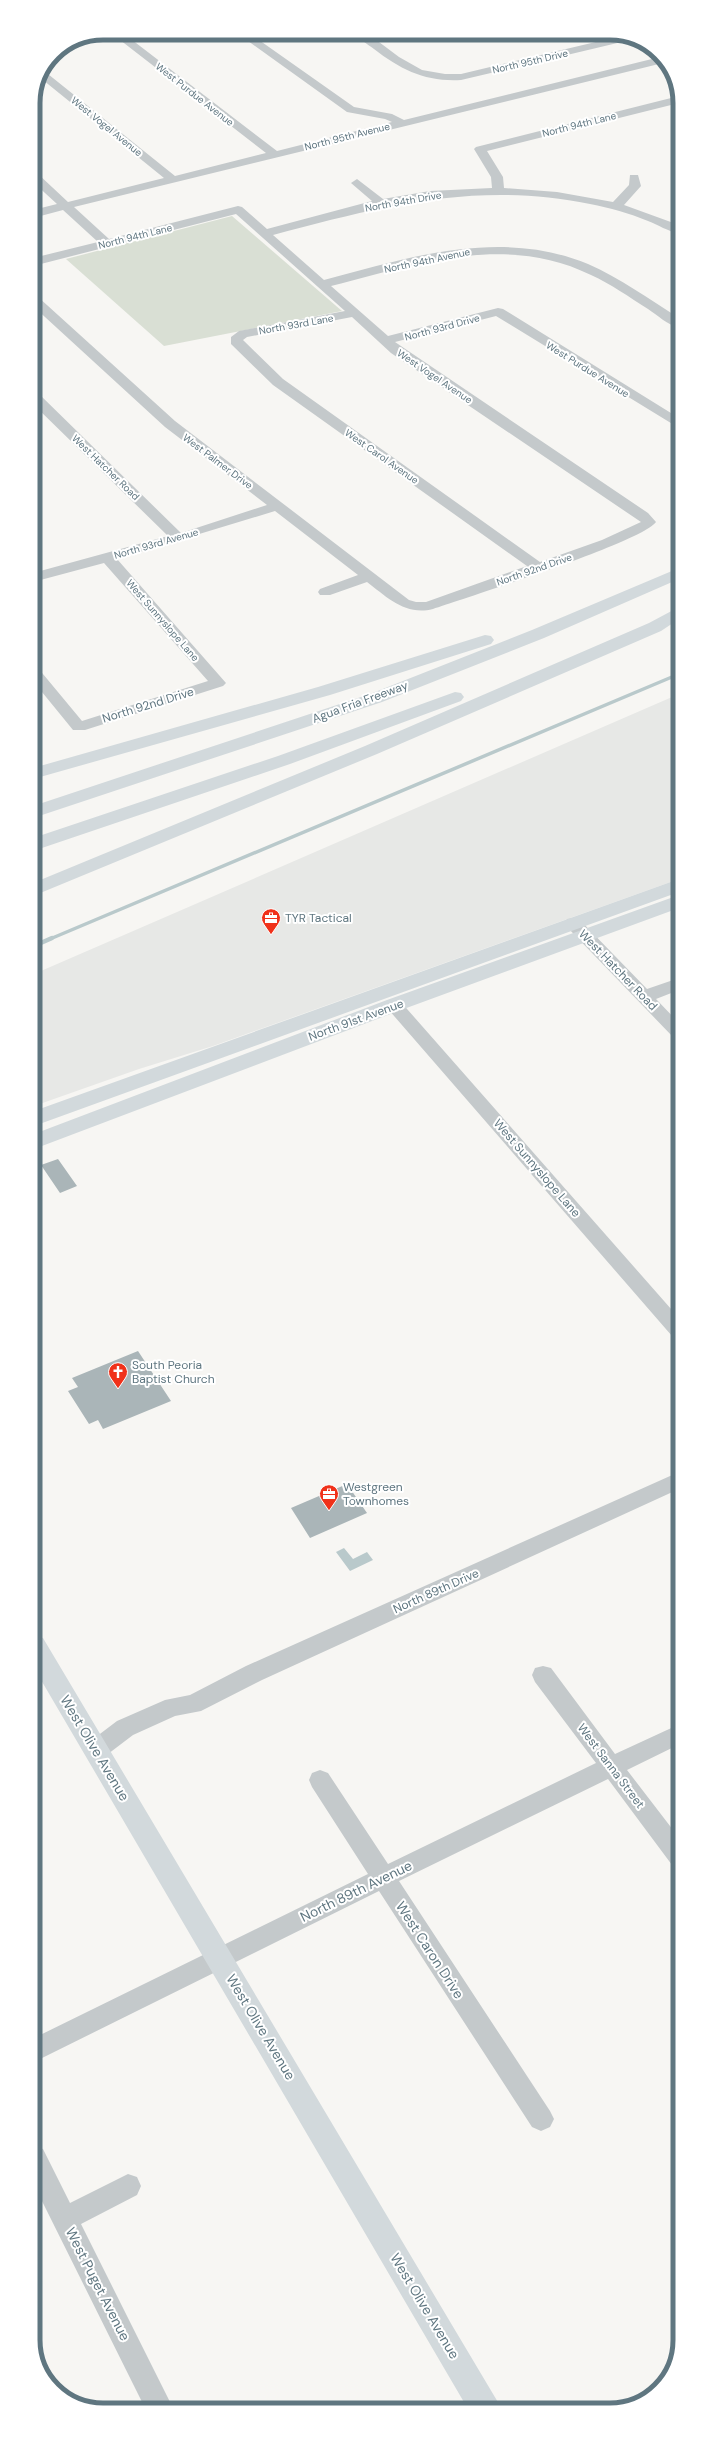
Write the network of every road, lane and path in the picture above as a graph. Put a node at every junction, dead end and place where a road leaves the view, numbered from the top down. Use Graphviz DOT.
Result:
graph roads {
  1 [pos="125,40"];
  2 [pos="252,40"];
  3 [pos="369,40"];
  4 [pos="616,40"];
  5 [pos="656,61"];
  6 [pos="46,76"];
  7 [pos="673,101"];
  8 [pos="402,123"];
  9 [pos="274,154"];
  10 [pos="634,178"];
  11 [pos="172,179"];
  12 [pos="40,182"];
  13 [pos="357,183"];
  14 [pos="498,192"];
  15 [pos="381,203"];
  16 [pos="66,206"];
  17 [pos="615,208"];
  18 [pos="238,210"];
  19 [pos="40,212"];
  20 [pos="673,227"];
  21 [pos="265,233"];
  22 [pos="106,243"];
  23 [pos="40,260"];
  24 [pos="323,284"];
  25 [pos="40,305"];
  26 [pos="498,312"];
  27 [pos="355,313"];
  28 [pos="673,320"];
  29 [pos="237,337"];
  30 [pos="385,341"];
  31 [pos="40,403"];
  32 [pos="673,420"];
  33 [pos="278,506"];
  34 [pos="649,522"];
  35 [pos="178,538"];
  36 [pos="107,557"];
  37 [pos="538,567"];
  38 [pos="673,568"];
  39 [pos="40,574"];
  40 [pos="368,576"];
  41 [pos="673,576"];
  42 [pos="325,592"];
  43 [pos="415,607"];
  44 [pos="673,609"];
  45 [pos="673,616"];
  46 [pos="40,680"];
  47 [pos="218,683"];
  48 [pos="40,772"];
  49 [pos="40,810"];
  50 [pos="40,842"];
  51 [pos="673,887"];
  52 [pos="40,888"];
  53 [pos="673,903"];
  54 [pos="579,929"];
  55 [pos="673,986"];
  56 [pos="644,997"];
  57 [pos="389,999"];
  58 [pos="673,1027"];
  59 [pos="206,1066"];
  60 [pos="40,1117"];
  61 [pos="40,1134"];
  62 [pos="673,1324"];
  63 [pos="673,1483"];
  64 [pos="40,1655"];
  65 [pos="543,1675"];
  66 [pos="673,1736"];
  67 [pos="96,1750"];
  68 [pos="611,1766"];
  69 [pos="320,1780"];
  70 [pos="673,1849"];
  71 [pos="383,1878"];
  72 [pos="220,1958"];
  73 [pos="40,2048"];
  74 [pos="541,2119"];
  75 [pos="40,2170"];
  76 [pos="128,2186"];
  77 [pos="65,2219"];
  78 [pos="157,2403"];
  79 [pos="482,2403"];
  1 -- 9 [label="street, West Purdue Avenue"];
  2 -- 8 [label="street"];
  3 -- 4 [label="street, North 95th Drive"];
  5 -- 8 [label="street, North 95th Avenue"];
  6 -- 11 [label="street, West Vogel Avenue"];
  7 -- 14 [label="street, North 94th Lane"];
  8 -- 9 [label="street, North 95th Avenue"];
  9 -- 11 [label="street, North 95th Avenue"];
  10 -- 17 [label="street"];
  11 -- 16 [label="street, North 95th Avenue"];
  12 -- 16 [label="street"];
  13 -- 15 [label="street"];
  14 -- 15 [label="street, North 94th Drive"];
  14 -- 17 [label="street, North 94th Drive"];
  15 -- 21 [label="street, North 94th Drive"];
  16 -- 19 [label="street, North 95th Avenue"];
  16 -- 22 [label="street"];
  17 -- 20 [label="street, North 94th Drive"];
  18 -- 21 [label="street, West Vogel Avenue"];
  18 -- 22 [label="street, North 94th Lane"];
  21 -- 24 [label="street, West Vogel Avenue"];
  22 -- 23 [label="street, North 94th Lane"];
  24 -- 27 [label="street, West Vogel Avenue"];
  24 -- 28 [label="street, North 94th Avenue"];
  25 -- 33 [label="street, West Palmer Drive"];
  26 -- 30 [label="street, North 93rd Drive"];
  26 -- 32 [label="street, West Purdue Avenue"];
  27 -- 29 [label="street, North 93rd Lane"];
  27 -- 30 [label="street, West Vogel Avenue"];
  29 -- 37 [label="street, West Carol Avenue"];
  30 -- 34 [label="street, West Vogel Avenue"];
  31 -- 35 [label="street, West Hatcher Road"];
  33 -- 35 [label="street, North 93rd Avenue"];
  33 -- 40 [label="street, West Palmer Drive"];
  34 -- 37 [label="street, North 92nd Drive"];
  35 -- 36 [label="street, North 93rd Avenue"];
  36 -- 39 [label="street, North 93rd Avenue"];
  36 -- 47 [label="street, West Sunnyslope Lane"];
  37 -- 43 [label="street, North 92nd Drive"];
  38 -- 48 [label="main road"];
  40 -- 42 [label="street"];
  40 -- 43 [label="street, West Palmer Drive"];
  41 -- 49 [label="main road, Agua Fria Freeway"];
  44 -- 50 [label="main road"];
  45 -- 52 [label="main road"];
  46 -- 47 [label="street, North 92nd Drive"];
  51 -- 54 [label="main road, North 91st Avenue"];
  53 -- 54 [label="main road, North 91st Avenue"];
  54 -- 56 [label="street, West Hatcher Road"];
  54 -- 57 [label="main road, North 91st Avenue"];
  55 -- 56 [label="street"];
  56 -- 58 [label="street, West Hatcher Road"];
  57 -- 59 [label="main road, North 91st Avenue"];
  57 -- 62 [label="street, West Sunnyslope Lane"];
  59 -- 60 [label="main road, North 91st Avenue"];
  59 -- 61 [label="main road, North 91st Avenue"];
  63 -- 67 [label="street, North 89th Drive"];
  64 -- 67 [label="main road, West Olive Avenue"];
  65 -- 68 [label="street, West Sanna Street"];
  66 -- 68 [label="street, North 89th Avenue"];
  67 -- 72 [label="main road, West Olive Avenue"];
  68 -- 70 [label="street, West Sanna Street"];
  68 -- 71 [label="street, North 89th Avenue"];
  69 -- 71 [label="street, West Caron Drive"];
  71 -- 72 [label="street, North 89th Avenue"];
  71 -- 74 [label="street, West Caron Drive"];
  72 -- 73 [label="street, North 89th Avenue"];
  72 -- 79 [label="main road, West Olive Avenue"];
  75 -- 77 [label="street, West Puget Avenue"];
  76 -- 77 [label="street"];
  77 -- 78 [label="street, West Puget Avenue"];
}
